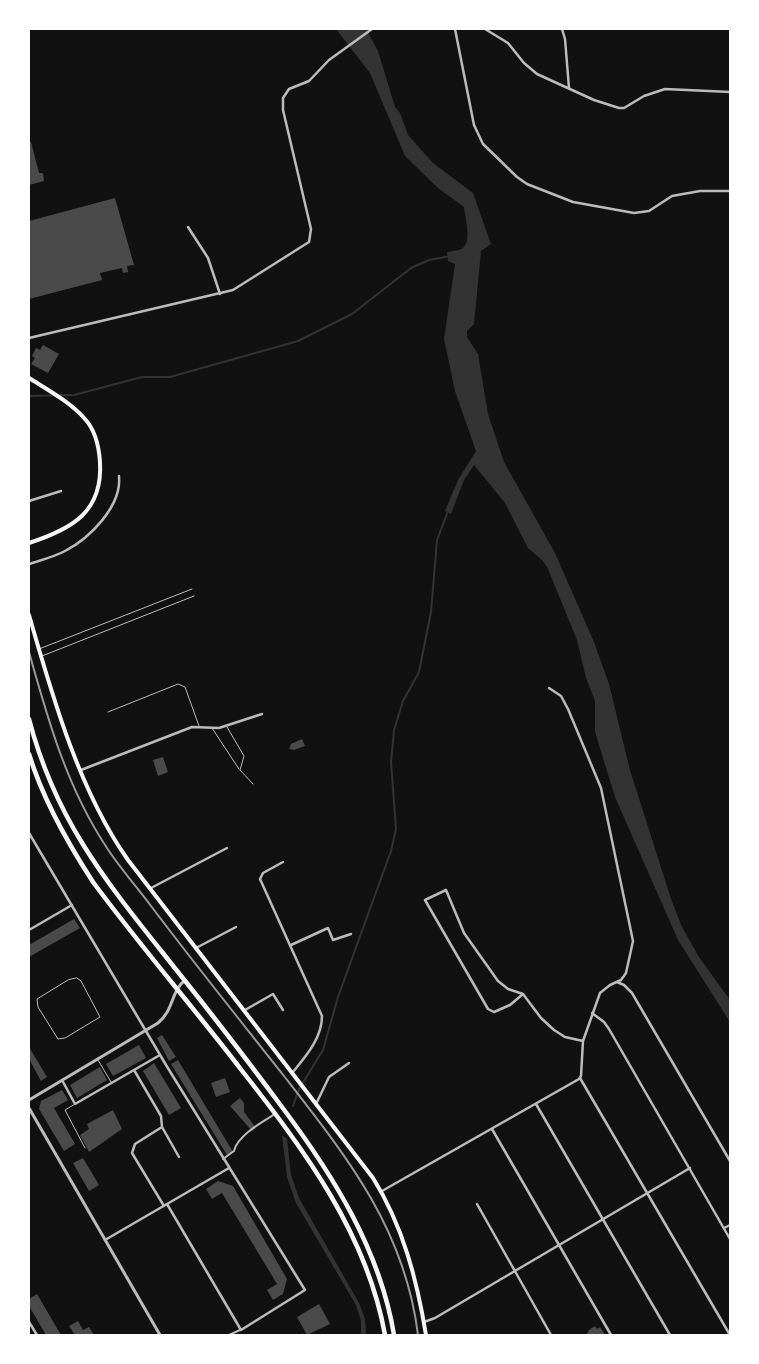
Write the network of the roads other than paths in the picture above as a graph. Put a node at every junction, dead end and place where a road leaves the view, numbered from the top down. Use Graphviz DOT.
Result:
graph roads {
  1 [pos="372,29"];
  2 [pos="455,29"];
  3 [pos="485,29"];
  4 [pos="562,29"];
  5 [pos="569,88"];
  6 [pos="730,92"];
  7 [pos="730,191"];
  8 [pos="188,227"];
  9 [pos="220,294"];
  10 [pos="29,338"];
  11 [pos="29,378"];
  12 [pos="119,476"];
  13 [pos="61,491"];
  14 [pos="29,501"];
  15 [pos="29,543"];
  16 [pos="29,564"];
  17 [pos="192,589"];
  18 [pos="194,596"];
  19 [pos="29,615"];
  20 [pos="39,649"];
  21 [pos="41,656"];
  22 [pos="549,688"];
  23 [pos="108,712"];
  24 [pos="262,714"];
  25 [pos="29,719"];
  26 [pos="199,726"];
  27 [pos="226,726"];
  28 [pos="212,728"];
  29 [pos="29,754"];
  30 [pos="81,770"];
  31 [pos="240,770"];
  32 [pos="253,784"];
  33 [pos="29,833"];
  34 [pos="227,848"];
  35 [pos="283,862"];
  36 [pos="150,889"];
  37 [pos="72,905"];
  38 [pos="236,927"];
  39 [pos="29,930"];
  40 [pos="351,934"];
  41 [pos="291,945"];
  42 [pos="196,948"];
  43 [pos="184,980"];
  44 [pos="617,982"];
  45 [pos="177,986"];
  46 [pos="54,987"];
  47 [pos="523,994"];
  48 [pos="245,1010"];
  49 [pos="283,1010"];
  50 [pos="591,1013"];
  51 [pos="145,1031"];
  52 [pos="228,1036"];
  53 [pos="583,1041"];
  54 [pos="220,1042"];
  55 [pos="160,1055"];
  56 [pos="97,1059"];
  57 [pos="246,1060"];
  58 [pos="348,1063"];
  59 [pos="239,1066"];
  60 [pos="134,1070"];
  61 [pos="293,1072"];
  62 [pos="580,1078"];
  63 [pos="62,1080"];
  64 [pos="262,1081"];
  65 [pos="112,1083"];
  66 [pos="255,1087"];
  67 [pos="29,1100"];
  68 [pos="317,1102"];
  69 [pos="75,1104"];
  70 [pos="536,1104"];
  71 [pos="281,1106"];
  72 [pos="29,1108"];
  73 [pos="275,1113"];
  74 [pos="162,1127"];
  75 [pos="492,1129"];
  76 [pos="85,1148"];
  77 [pos="180,1157"];
  78 [pos="223,1159"];
  79 [pos="730,1161"];
  80 [pos="228,1168"];
  81 [pos="690,1168"];
  82 [pos="382,1191"];
  83 [pos="648,1193"];
  84 [pos="477,1204"];
  85 [pos="166,1205"];
  86 [pos="602,1219"];
  87 [pos="730,1224"];
  88 [pos="724,1228"];
  89 [pos="730,1239"];
  90 [pos="105,1240"];
  91 [pos="559,1245"];
  92 [pos="515,1270"];
  93 [pos="29,1322"];
  94 [pos="424,1322"];
  95 [pos="241,1330"];
  96 [pos="37,1335"];
  97 [pos="160,1335"];
  98 [pos="228,1335"];
  99 [pos="385,1335"];
  100 [pos="394,1335"];
  101 [pos="426,1335"];
  102 [pos="550,1335"];
  103 [pos="611,1335"];
  104 [pos="670,1335"];
  105 [pos="730,1335"];
  1 -- 9 [label="street"];
  2 -- 7 [label="street"];
  3 -- 5 [label="street"];
  4 -- 5 [label="street"];
  5 -- 6 [label="street"];
  8 -- 9 [label="street"];
  9 -- 10 [label="street"];
  11 -- 15 [label="main road"];
  12 -- 16 [label="street"];
  13 -- 14 [label="street"];
  17 -- 20 [label="lane"];
  18 -- 21 [label="lane"];
  19 -- 20 [label="main road"];
  20 -- 21 [label="main road"];
  21 -- 30 [label="main road"];
  22 -- 44 [label="street"];
  23 -- 26 [label="lane"];
  24 -- 27 [label="street"];
  25 -- 43 [label="main road"];
  26 -- 28 [label="street"];
  26 -- 30 [label="street"];
  27 -- 28 [label="street"];
  27 -- 31 [label="lane"];
  28 -- 31 [label="lane"];
  29 -- 45 [label="main road"];
  30 -- 36 [label="main road"];
  31 -- 32 [label="lane"];
  33 -- 37 [label="street"];
  34 -- 36 [label="street"];
  35 -- 41 [label="street"];
  36 -- 42 [label="main road"];
  37 -- 39 [label="street"];
  37 -- 51 [label="street"];
  38 -- 42 [label="street"];
  40 -- 41 [label="street"];
  41 -- 61 [label="street"];
  42 -- 48 [label="main road"];
  43 -- 45 [label="street"];
  43 -- 52 [label="main road"];
  44 -- 50 [label="street"];
  44 -- 79 [label="street"];
  45 -- 51 [label="street"];
  45 -- 54 [label="main road"];
  46 -- 46 [label="lane"];
  47 -- 47 [label="street"];
  47 -- 53 [label="street"];
  48 -- 49 [label="street"];
  48 -- 61 [label="main road"];
  50 -- 53 [label="street"];
  50 -- 81 [label="street"];
  51 -- 55 [label="street"];
  51 -- 56 [label="street"];
  52 -- 54 [label="main road"];
  52 -- 57 [label="main road"];
  53 -- 62 [label="street"];
  54 -- 59 [label="main road"];
  55 -- 60 [label="street"];
  55 -- 78 [label="street"];
  56 -- 63 [label="street"];
  56 -- 65 [label="lane"];
  57 -- 59 [label="main road"];
  57 -- 64 [label="main road"];
  58 -- 68 [label="street"];
  59 -- 66 [label="main road"];
  60 -- 65 [label="street"];
  60 -- 74 [label="street"];
  61 -- 68 [label="main road"];
  62 -- 70 [label="street"];
  62 -- 83 [label="street"];
  63 -- 67 [label="street"];
  63 -- 69 [label="street"];
  64 -- 66 [label="main road"];
  64 -- 71 [label="main road"];
  65 -- 69 [label="street"];
  66 -- 73 [label="main road"];
  68 -- 82 [label="main road"];
  69 -- 76 [label="lane"];
  70 -- 75 [label="street"];
  70 -- 86 [label="street"];
  71 -- 73 [label="main road"];
  71 -- 100 [label="main road"];
  72 -- 90 [label="street"];
  73 -- 78 [label="street"];
  73 -- 99 [label="main road"];
  74 -- 77 [label="street"];
  74 -- 85 [label="street"];
  75 -- 82 [label="street"];
  75 -- 91 [label="street"];
  78 -- 80 [label="street"];
  80 -- 85 [label="street"];
  80 -- 95 [label="street"];
  81 -- 83 [label="street"];
  81 -- 88 [label="street"];
  82 -- 94 [label="main road"];
  83 -- 86 [label="street"];
  83 -- 105 [label="street"];
  84 -- 92 [label="street"];
  85 -- 90 [label="street"];
  85 -- 95 [label="street"];
  86 -- 91 [label="street"];
  86 -- 104 [label="street"];
  87 -- 88 [label="street"];
  88 -- 89 [label="street"];
  90 -- 97 [label="street"];
  91 -- 92 [label="street"];
  91 -- 103 [label="street"];
  92 -- 94 [label="street"];
  92 -- 102 [label="street"];
  93 -- 96 [label="street"];
  94 -- 101 [label="main road"];
  95 -- 98 [label="street"];
}
